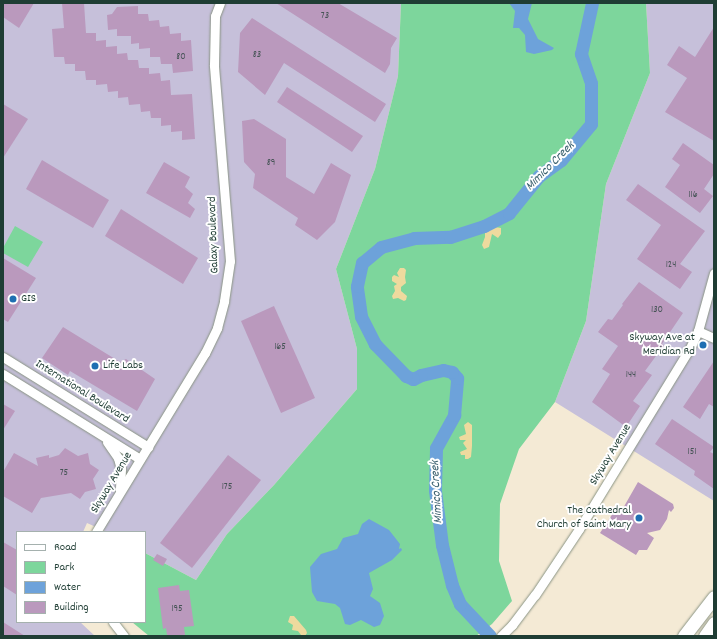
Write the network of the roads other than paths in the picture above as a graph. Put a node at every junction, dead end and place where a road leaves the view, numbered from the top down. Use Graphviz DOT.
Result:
graph roads {
  1 [pos="220,3"];
  2 [pos="714,273"];
  3 [pos="698,331"];
  4 [pos="714,338"];
  5 [pos="3,357"];
  6 [pos="3,374"];
  7 [pos="102,437"];
  8 [pos="148,447"];
  9 [pos="140,459"];
  10 [pos="116,499"];
  11 [pos="97,531"];
  12 [pos="714,597"];
  13 [pos="114,623"];
  14 [pos="714,623"];
  15 [pos="124,636"];
  16 [pos="501,636"];
  17 [pos="684,636"];
  18 [pos="705,636"];
  1 -- 8 [label="street, Galaxy Boulevard"];
  2 -- 3 [label="street, Skyway Avenue"];
  3 -- 4 [label="street"];
  3 -- 16 [label="street, Skyway Avenue"];
  5 -- 8 [label="street, International Boulevard"];
  6 -- 7 [label="street"];
  7 -- 9 [label="street"];
  7 -- 10 [label="street"];
  8 -- 9 [label="street, Skyway Avenue"];
  9 -- 10 [label="street, Skyway Avenue"];
  10 -- 11 [label="street, Skyway Avenue"];
  12 -- 17 [label="highway"];
  13 -- 15 [label="street"];
  14 -- 18 [label="highway"];
}
